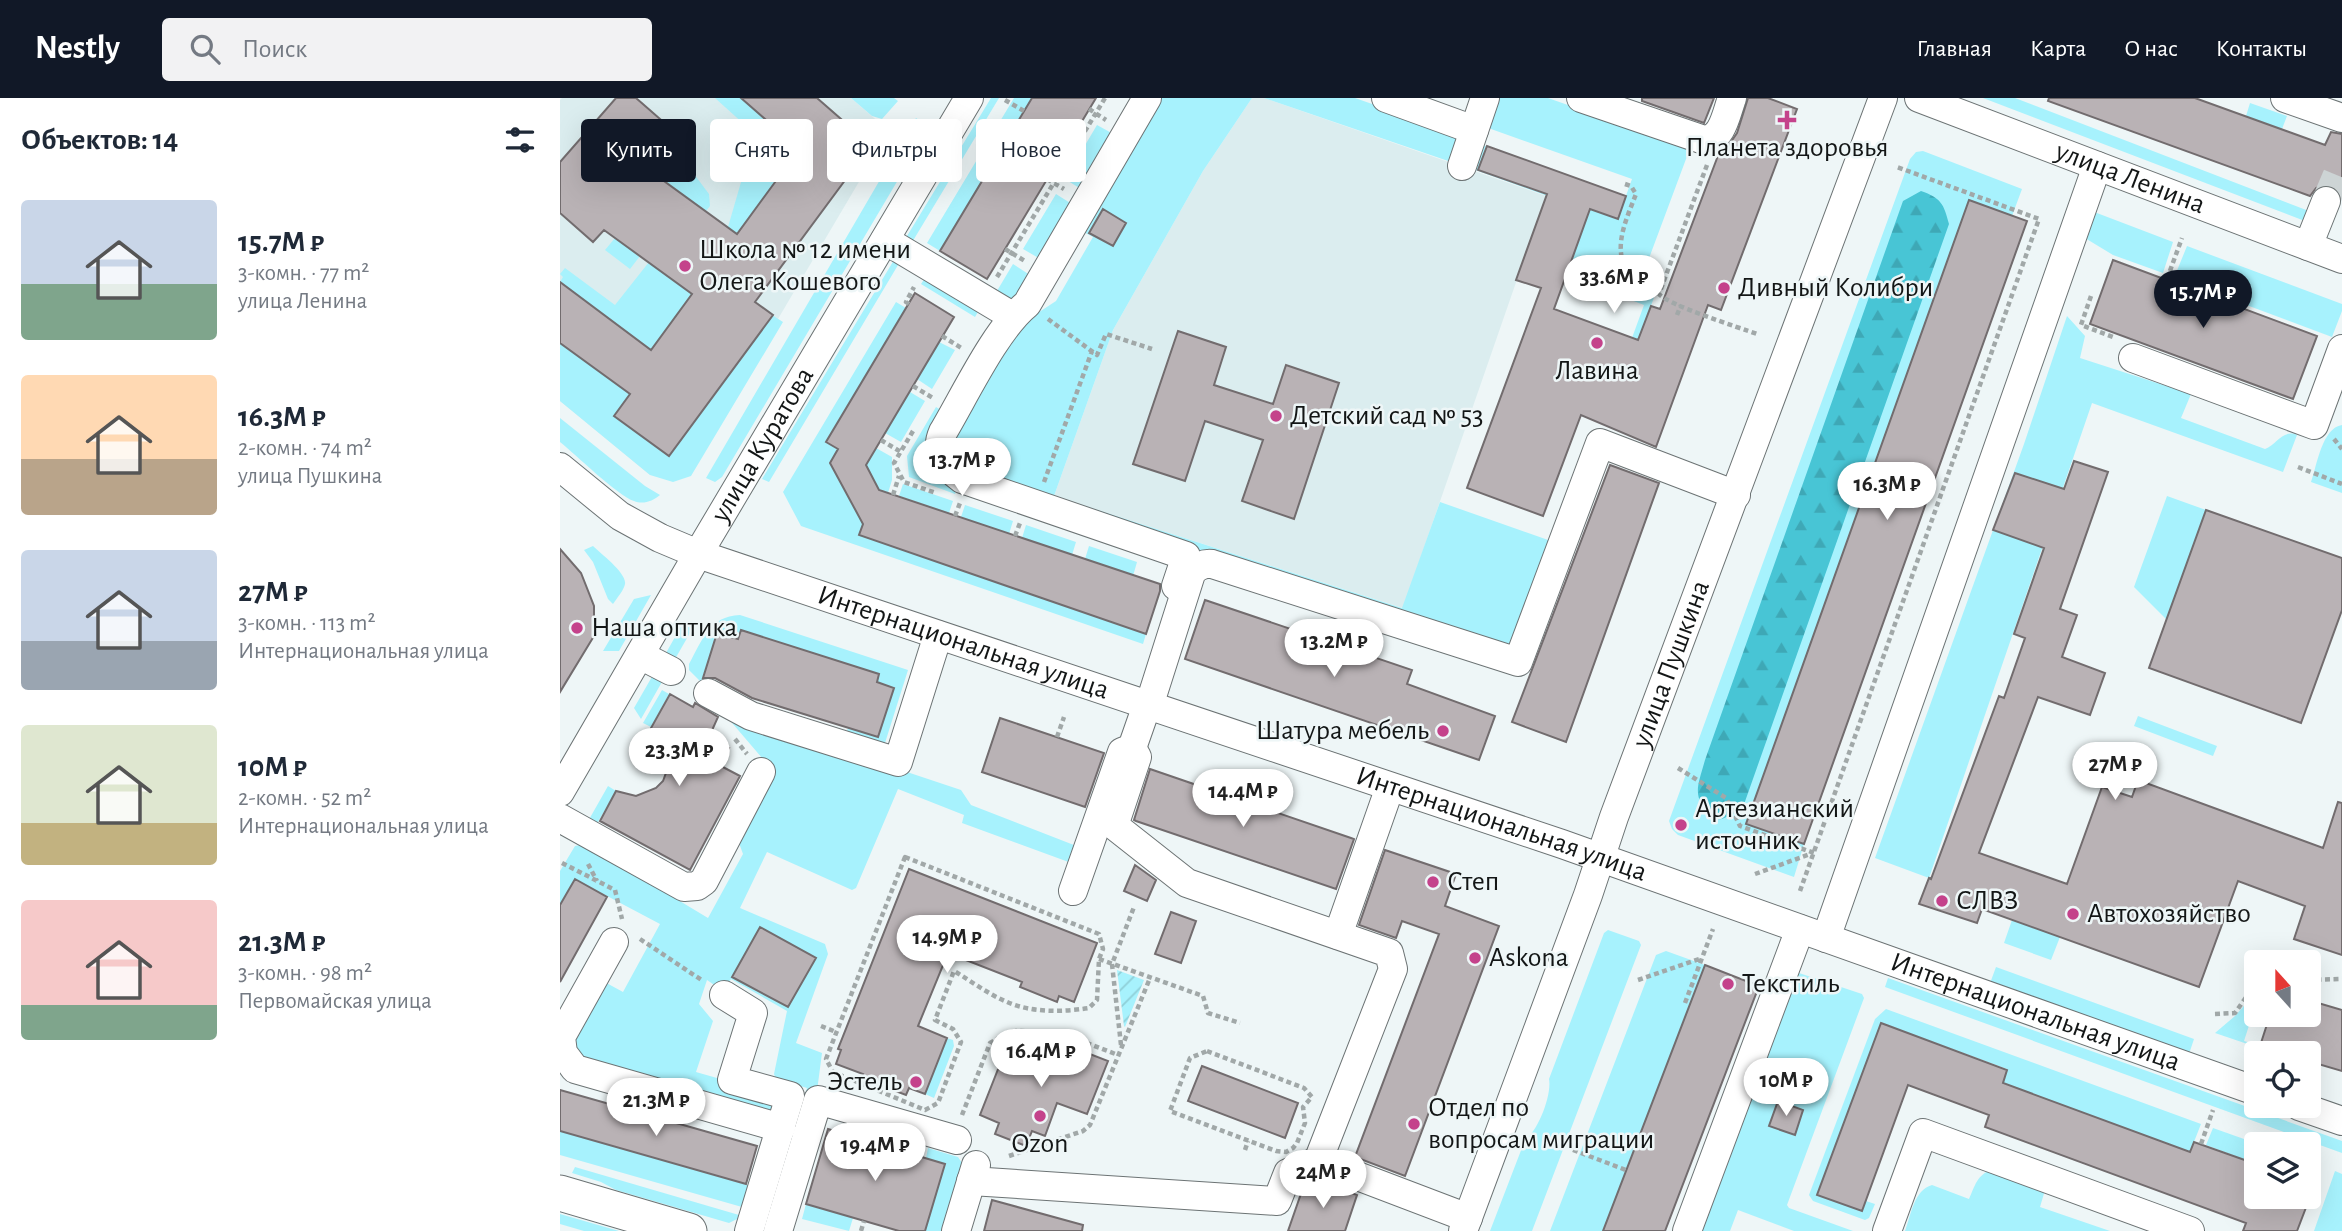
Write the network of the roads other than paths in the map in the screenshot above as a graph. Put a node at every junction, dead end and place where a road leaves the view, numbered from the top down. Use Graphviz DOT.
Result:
graph roads {
  1 [pos="969,98"];
  2 [pos="1147,98"];
  3 [pos="1386,98"];
  4 [pos="1485,98"];
  5 [pos="1581,98"];
  6 [pos="1732,98"];
  7 [pos="1883,98"];
  8 [pos="1919,98"];
  9 [pos="2285,98"];
  10 [pos="2342,118"];
  11 [pos="1474,130"];
  12 [pos="1462,166"];
  13 [pos="2097,166"];
  14 [pos="2326,201"];
  15 [pos="885,240"];
  16 [pos="2308,246"];
  17 [pos="2342,260"];
  18 [pos="1019,310"];
  19 [pos="2342,349"];
  20 [pos="2133,358"];
  21 [pos="560,467"];
  22 [pos="1736,495"];
  23 [pos="698,554"];
  24 [pos="938,635"];
  25 [pos="640,654"];
  26 [pos="671,671"];
  27 [pos="708,693"];
  28 [pos="1145,704"];
  29 [pos="1132,748"];
  30 [pos="761,772"];
  31 [pos="1390,787"];
  32 [pos="560,798"];
  33 [pos="1600,858"];
  34 [pos="1073,891"];
  35 [pos="1813,934"];
  36 [pos="618,935"];
  37 [pos="1338,935"];
  38 [pos="724,995"];
  39 [pos="2244,1087"];
  40 [pos="2321,1114"];
  41 [pos="2342,1121"];
  42 [pos="780,1128"];
  43 [pos="959,1130"];
  44 [pos="1318,1161"];
  45 [pos="560,1193"];
  46 [pos="629,1222"];
  47 [pos="1466,1224"];
  48 [pos="690,1231"];
  49 [pos="749,1231"];
  50 [pos="778,1231"];
  51 [pos="957,1231"];
  52 [pos="1687,1231"];
  53 [pos="1887,1231"];
  54 [pos="2190,1231"];
  1 -- 15 [label="street, улица Куратова"];
  2 -- 18 [label="street"];
  3 -- 11 [label="street"];
  4 -- 11 [label="street"];
  5 -- 6 [label="street"];
  7 -- 22 [label="street, улица Пушкина"];
  8 -- 13 [label="street, улица Ленина"];
  9 -- 10 [label="street"];
  11 -- 12 [label="street"];
  13 -- 16 [label="street, улица Ленина"];
  13 -- 35 [label="street"];
  14 -- 16 [label="street"];
  15 -- 18 [label="street"];
  15 -- 23 [label="street, улица Куратова"];
  16 -- 17 [label="street, улица Ленина"];
  18 -- 28 [label="street"];
  19 -- 20 [label="street"];
  21 -- 23 [label="street, Интернациональная улица"];
  22 -- 28 [label="street"];
  22 -- 33 [label="street, улица Пушкина"];
  23 -- 24 [label="street, Интернациональная улица"];
  23 -- 25 [label="street, улица Куратова"];
  24 -- 27 [label="street"];
  24 -- 28 [label="street, Интернациональная улица"];
  25 -- 26 [label="street"];
  25 -- 32 [label="street, улица Куратова"];
  28 -- 29 [label="street"];
  28 -- 31 [label="street, Интернациональная улица"];
  29 -- 34 [label="street"];
  29 -- 37 [label="street"];
  30 -- 32 [label="street"];
  31 -- 33 [label="street, Интернациональная улица"];
  31 -- 37 [label="street"];
  33 -- 35 [label="street, Интернациональная улица"];
  33 -- 47 [label="street, улица Пушкина"];
  35 -- 39 [label="street, Интернациональная улица"];
  35 -- 52 [label="street"];
  36 -- 42 [label="street"];
  37 -- 44 [label="street"];
  38 -- 42 [label="street"];
  40 -- 41 [label="street"];
  42 -- 49 [label="street"];
  43 -- 50 [label="street"];
  44 -- 47 [label="street"];
  44 -- 51 [label="street"];
  45 -- 46 [label="main road"];
  46 -- 48 [label="main road"];
  53 -- 54 [label="street"];
}
